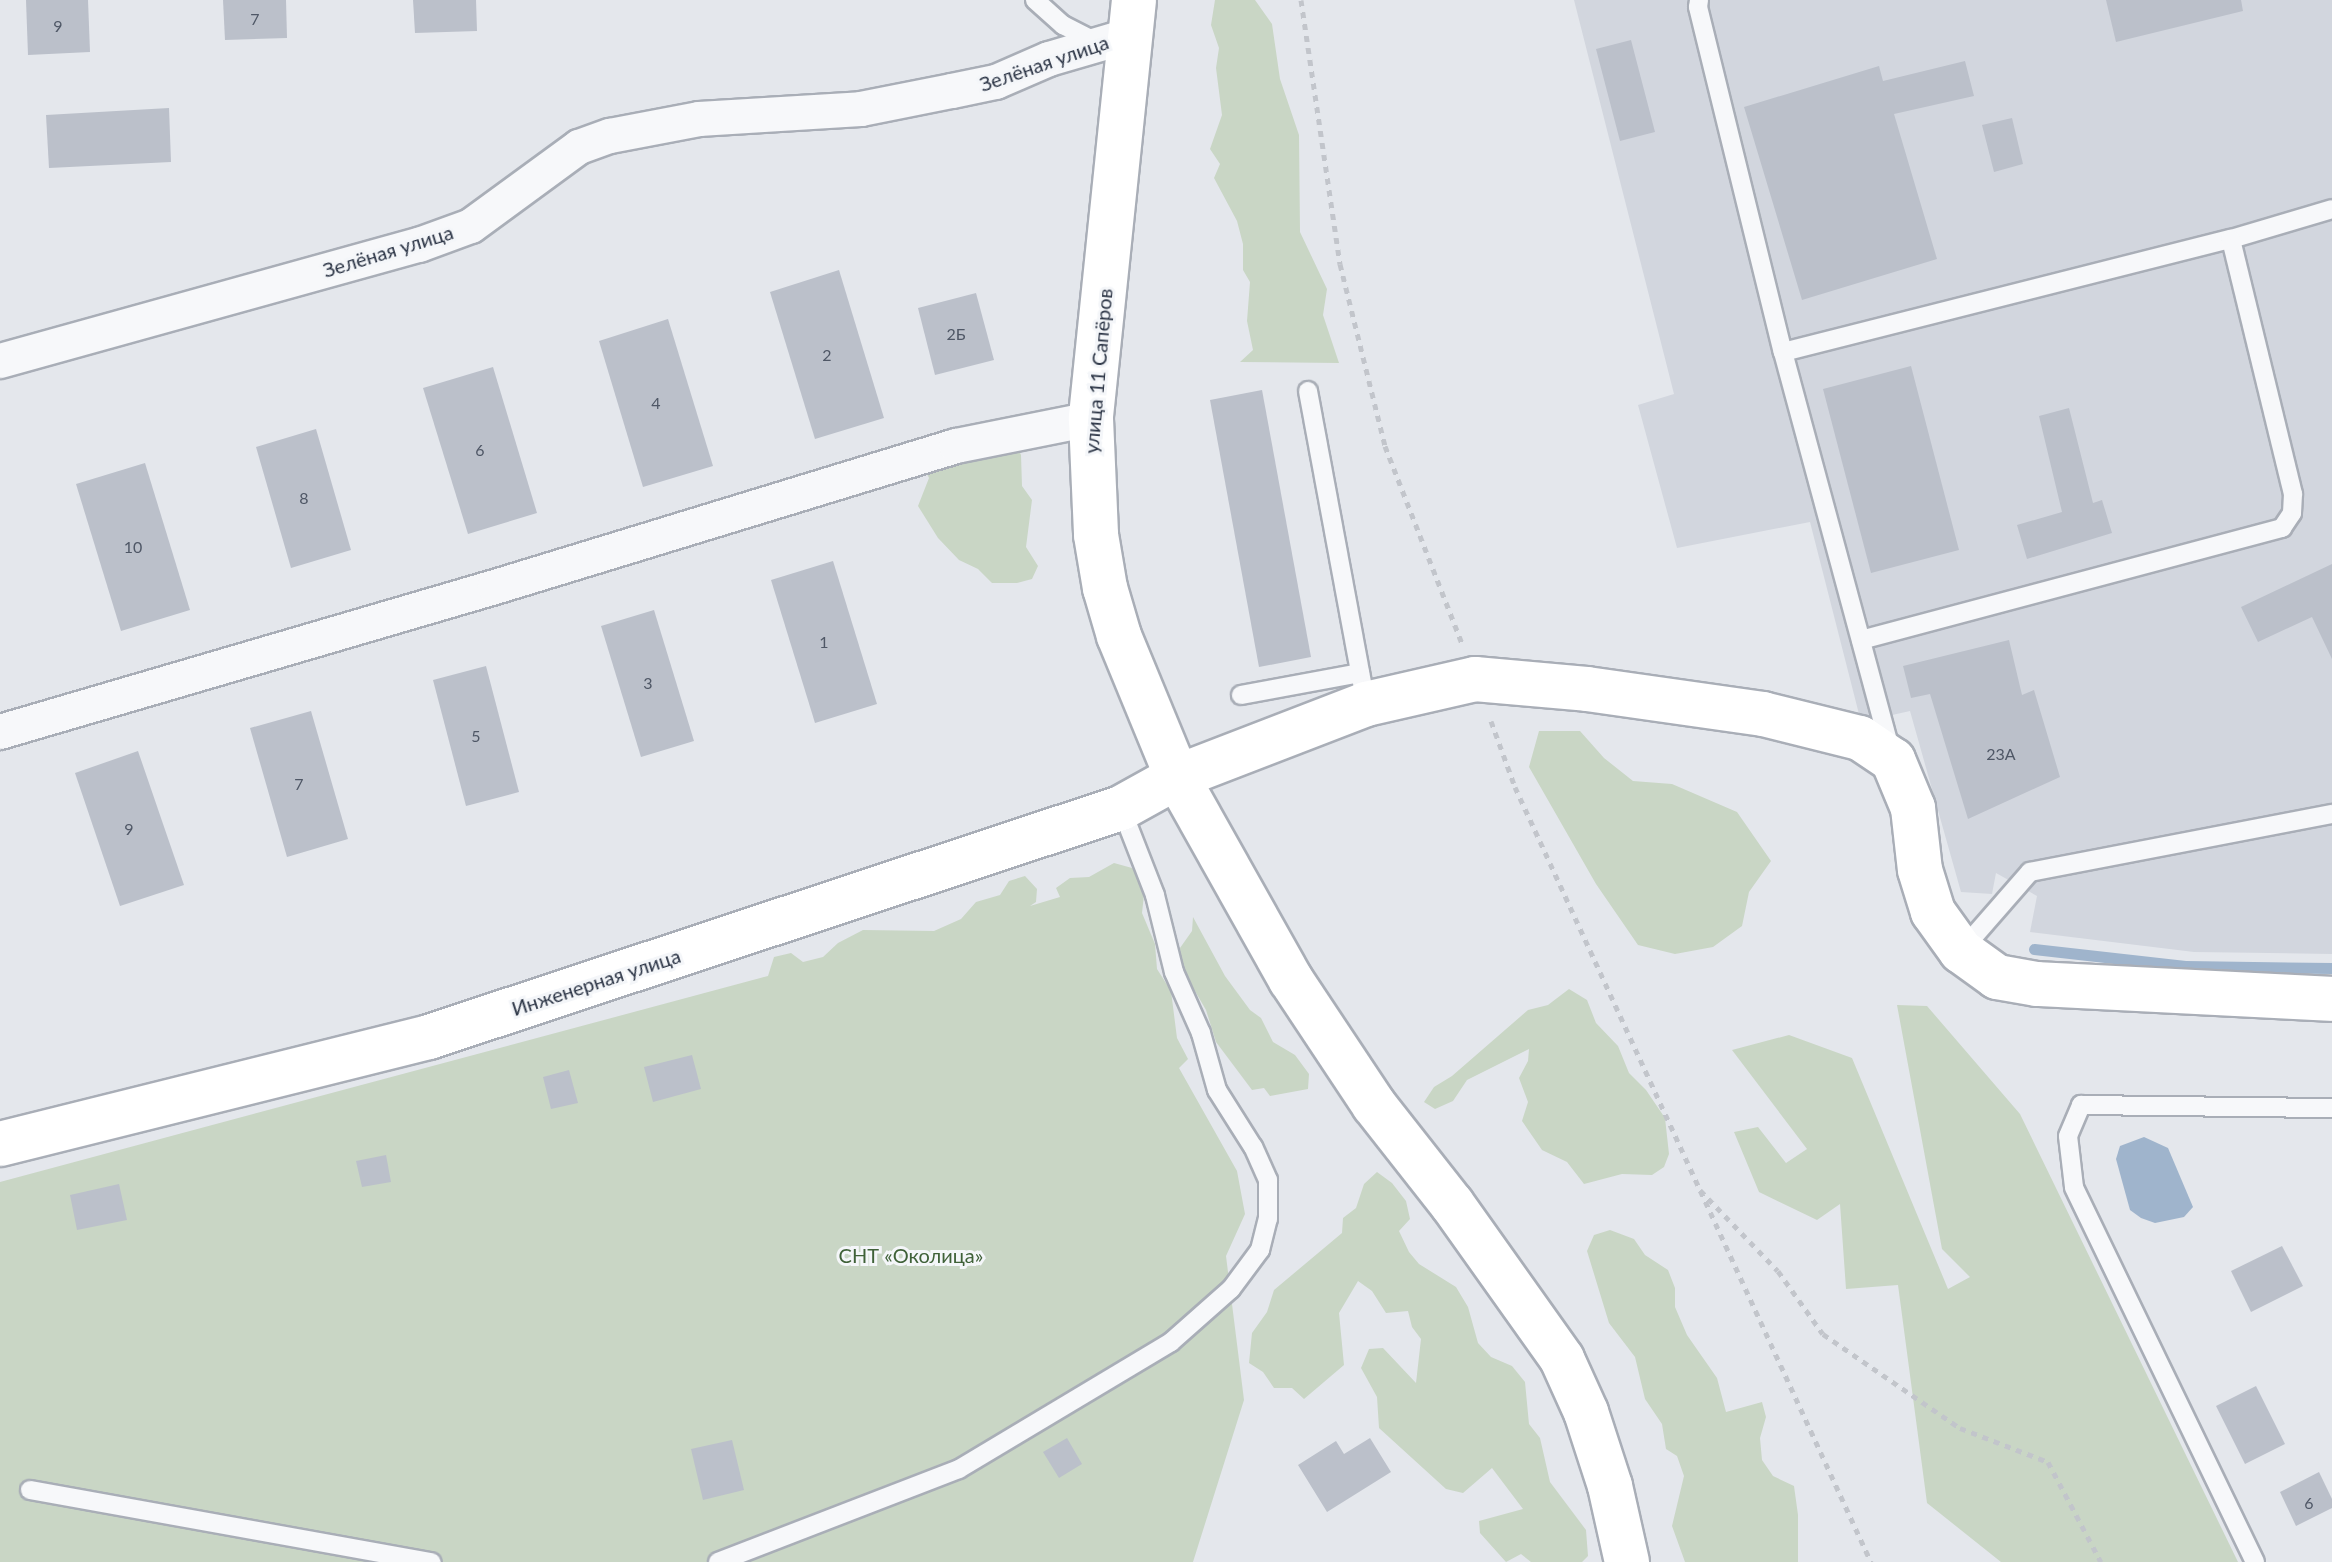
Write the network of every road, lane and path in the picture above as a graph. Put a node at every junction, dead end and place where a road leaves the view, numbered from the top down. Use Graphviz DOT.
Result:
graph roads {
  1 [pos="1035,0"];
  2 [pos="1301,0"];
  3 [pos="1699,0"];
  4 [pos="1121,26"];
  5 [pos="2332,209"];
  6 [pos="2231,239"];
  7 [pos="1783,352"];
  8 [pos="0,361"];
  9 [pos="1308,391"];
  10 [pos="1091,419"];
  11 [pos="1861,640"];
  12 [pos="1475,679"];
  13 [pos="1363,688"];
  14 [pos="1241,695"];
  15 [pos="0,732"];
  16 [pos="1893,760"];
  17 [pos="1177,777"];
  18 [pos="1121,808"];
  19 [pos="2332,814"];
  20 [pos="1961,951"];
  21 [pos="2332,999"];
  22 [pos="2332,1108"];
  23 [pos="0,1144"];
  24 [pos="1696,1187"];
  25 [pos="30,1490"];
  26 [pos="432,1562"];
  27 [pos="718,1562"];
  28 [pos="1627,1562"];
  29 [pos="1871,1562"];
  30 [pos="2101,1562"];
  31 [pos="2255,1562"];
  1 -- 4 [label="lane"];
  2 -- 12 [label="path"];
  3 -- 7 [label="lane"];
  4 -- 8 [label="street, Зелёная улица"];
  4 -- 10 [label="street, улица 11 Сапёров"];
  5 -- 6 [label="lane"];
  6 -- 7 [label="lane"];
  6 -- 11 [label="lane"];
  7 -- 11 [label="lane"];
  9 -- 13 [label="lane"];
  10 -- 15 [label="street"];
  10 -- 17 [label="street, улица 11 Сапёров"];
  11 -- 16 [label="lane"];
  12 -- 13 [label="street, Инженерная улица"];
  12 -- 16 [label="street, Инженерная улица"];
  12 -- 24 [label="path"];
  13 -- 14 [label="lane"];
  13 -- 17 [label="street, Инженерная улица"];
  16 -- 20 [label="street"];
  17 -- 18 [label="street, Инженерная улица"];
  17 -- 28 [label="street, улица 11 Сапёров"];
  18 -- 23 [label="street, Инженерная улица"];
  18 -- 27 [label="lane"];
  19 -- 20 [label="lane"];
  20 -- 21 [label="street"];
  22 -- 31 [label="lane"];
  24 -- 29 [label="path"];
  24 -- 30 [label="path"];
  25 -- 26 [label="lane"];
}
